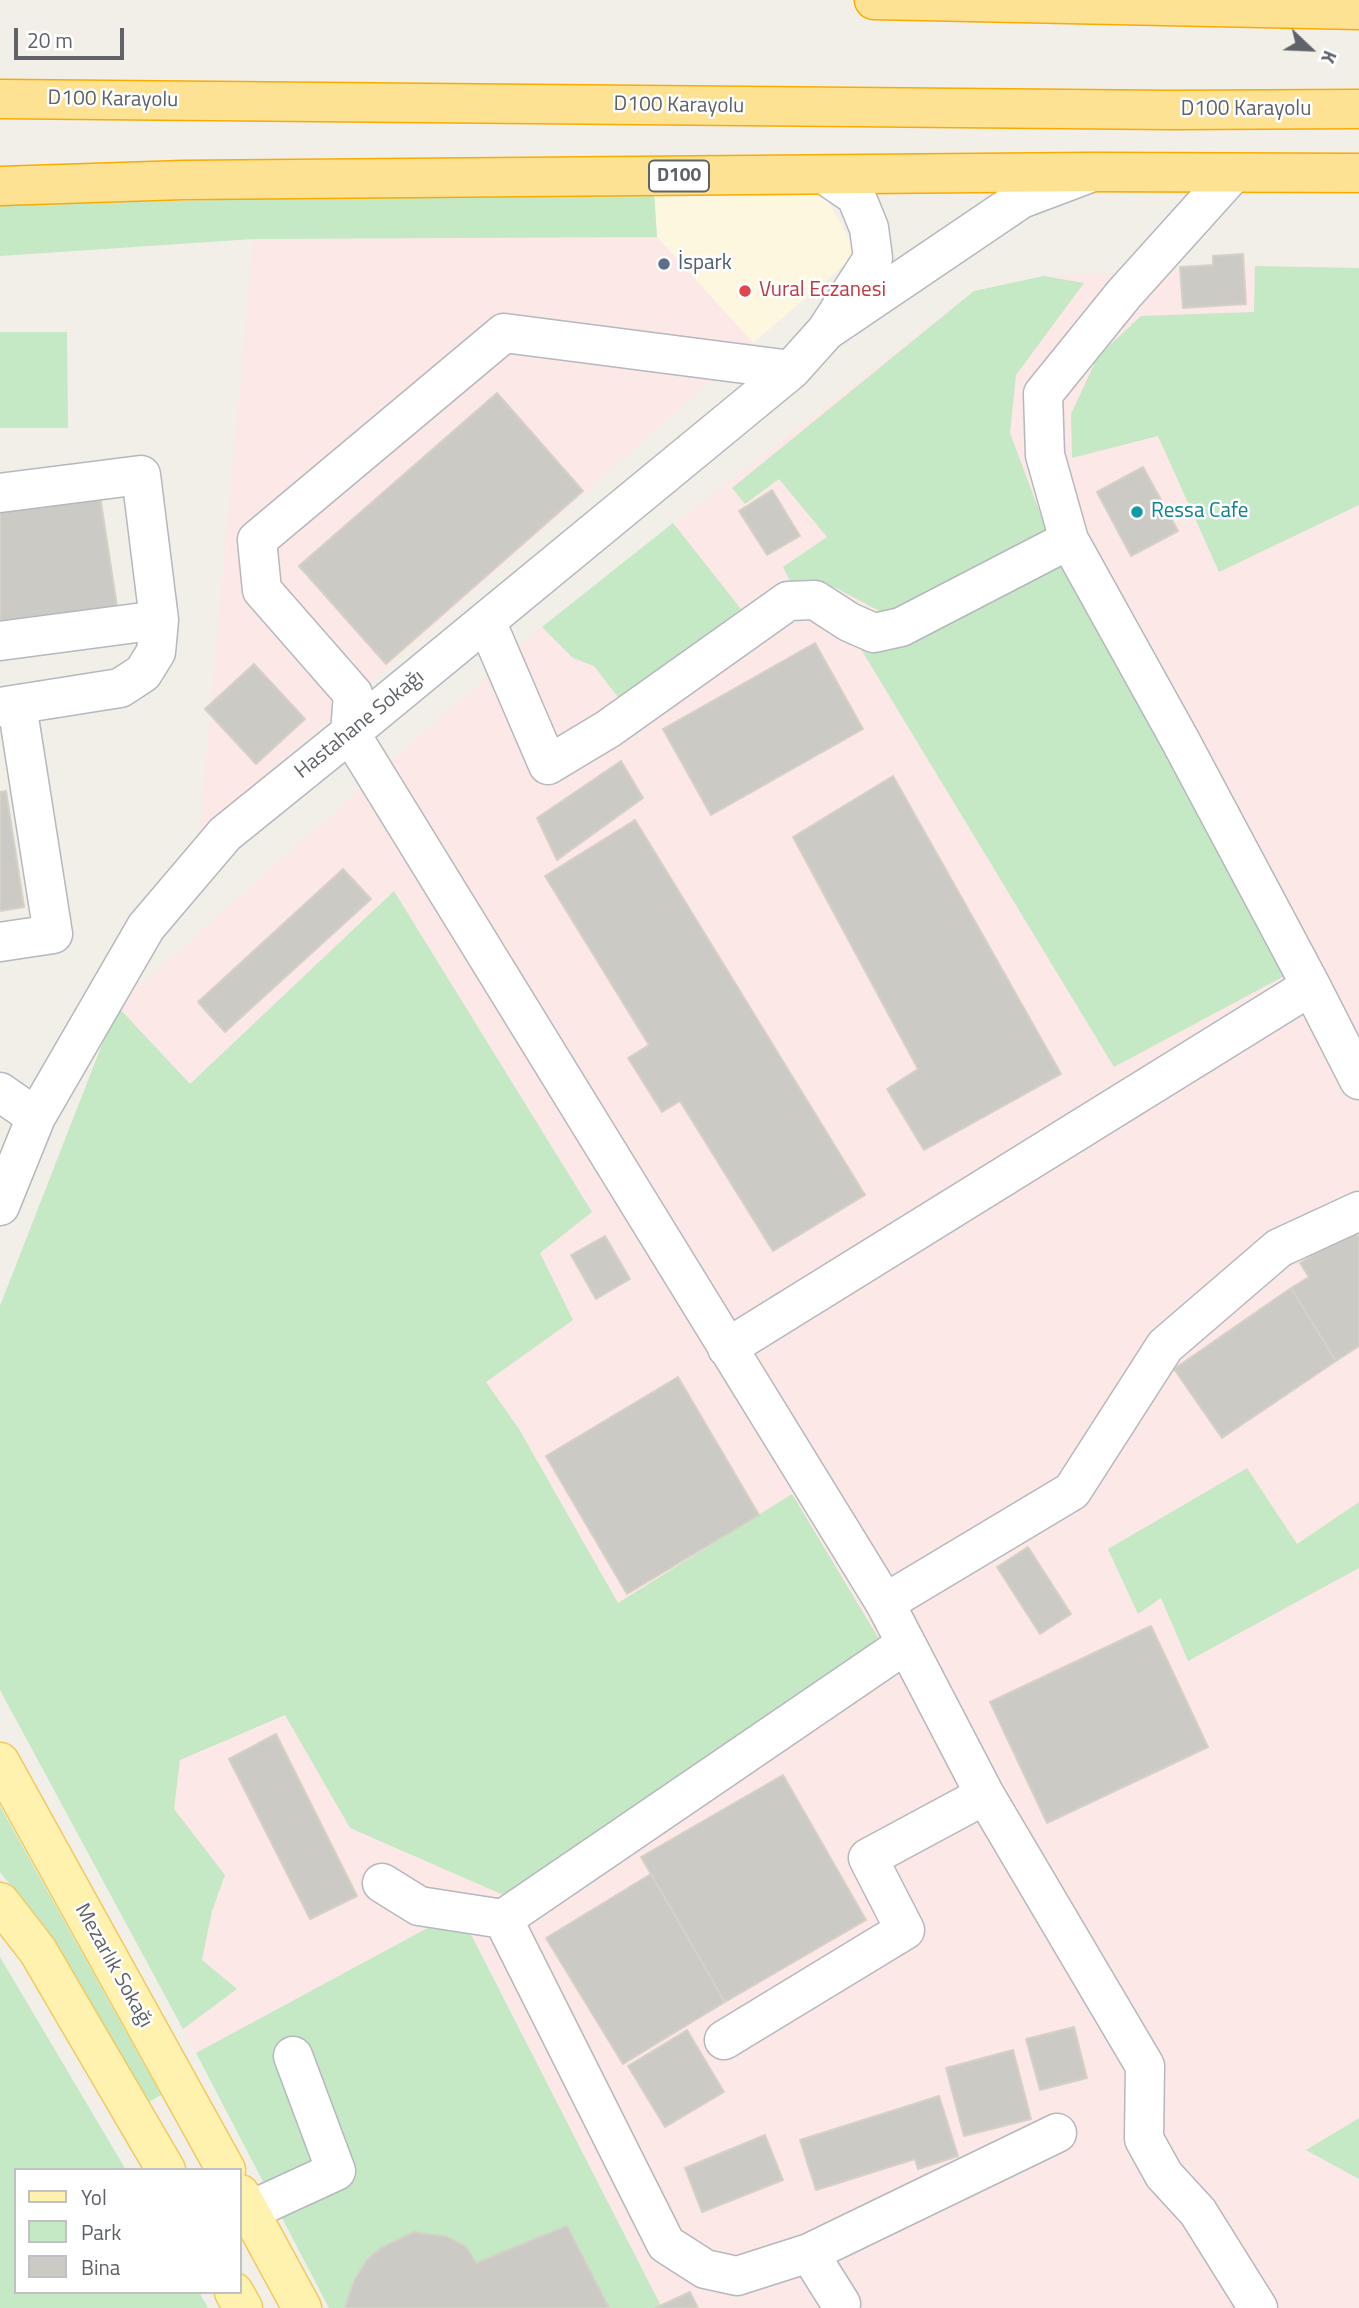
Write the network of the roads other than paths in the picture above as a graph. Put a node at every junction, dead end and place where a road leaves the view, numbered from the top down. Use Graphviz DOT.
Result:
graph roads {
  1 [pos="874,0"];
  2 [pos="1359,10"];
  3 [pos="0,99"];
  4 [pos="1359,109"];
  5 [pos="0,167"];
  6 [pos="1092,172"];
  7 [pos="1233,173"];
  8 [pos="1359,173"];
  9 [pos="825,175"];
  10 [pos="184,180"];
  11 [pos="0,186"];
  12 [pos="825,331"];
  13 [pos="791,370"];
  14 [pos="0,493"];
  15 [pos="1069,540"];
  16 [pos="159,620"];
  17 [pos="486,621"];
  18 [pos="0,641"];
  19 [pos="8,706"];
  20 [pos="351,733"];
  21 [pos="0,942"];
  22 [pos="1311,986"];
  23 [pos="1359,1080"];
  24 [pos="0,1092"];
  25 [pos="36,1117"];
  26 [pos="0,1206"];
  27 [pos="1359,1211"];
  28 [pos="727,1348"];
  29 [pos="884,1603"];
  30 [pos="906,1644"];
  31 [pos="0,1762"];
  32 [pos="985,1795"];
  33 [pos="382,1883"];
  34 [pos="0,1902"];
  35 [pos="503,1919"];
  36 [pos="724,2040"];
  37 [pos="293,2056"];
  38 [pos="1057,2133"];
  39 [pos="165,2168"];
  40 [pos="225,2168"];
  41 [pos="244,2203"];
  42 [pos="809,2253"];
  43 [pos="841,2304"];
  44 [pos="302,2308"];
  45 [pos="1258,2308"];
  1 -- 2 [label="highway"];
  3 -- 4 [label="highway, D100 Karayolu"];
  5 -- 10 [label="highway"];
  6 -- 7 [label="highway, D100"];
  6 -- 9 [label="highway, D100"];
  6 -- 12 [label="street, Hastahane Sokağı"];
  7 -- 8 [label="highway, D100"];
  7 -- 15 [label="street"];
  9 -- 10 [label="highway, D100"];
  9 -- 12 [label="street, Hastahane Sokağı"];
  10 -- 11 [label="highway, D100"];
  12 -- 13 [label="street, Hastahane Sokağı"];
  13 -- 17 [label="street, Hastahane Sokağı"];
  13 -- 20 [label="street"];
  14 -- 16 [label="street"];
  15 -- 17 [label="street"];
  15 -- 22 [label="street"];
  16 -- 18 [label="street"];
  16 -- 19 [label="street"];
  17 -- 20 [label="street, Hastahane Sokağı"];
  19 -- 21 [label="street"];
  20 -- 25 [label="street, Hastahane Sokağı"];
  20 -- 28 [label="street"];
  22 -- 23 [label="street"];
  22 -- 28 [label="street"];
  24 -- 25 [label="street"];
  25 -- 26 [label="street, Hastahane Sokağı"];
  27 -- 29 [label="street"];
  28 -- 29 [label="street"];
  29 -- 30 [label="street"];
  30 -- 32 [label="street"];
  30 -- 35 [label="street"];
  31 -- 40 [label="main road, Mezarlık Sokağı"];
  32 -- 36 [label="street"];
  32 -- 45 [label="street"];
  33 -- 35 [label="street"];
  34 -- 39 [label="main road"];
  35 -- 42 [label="street"];
  37 -- 41 [label="street"];
  38 -- 42 [label="street"];
  41 -- 44 [label="main road"];
  42 -- 43 [label="street"];
}
